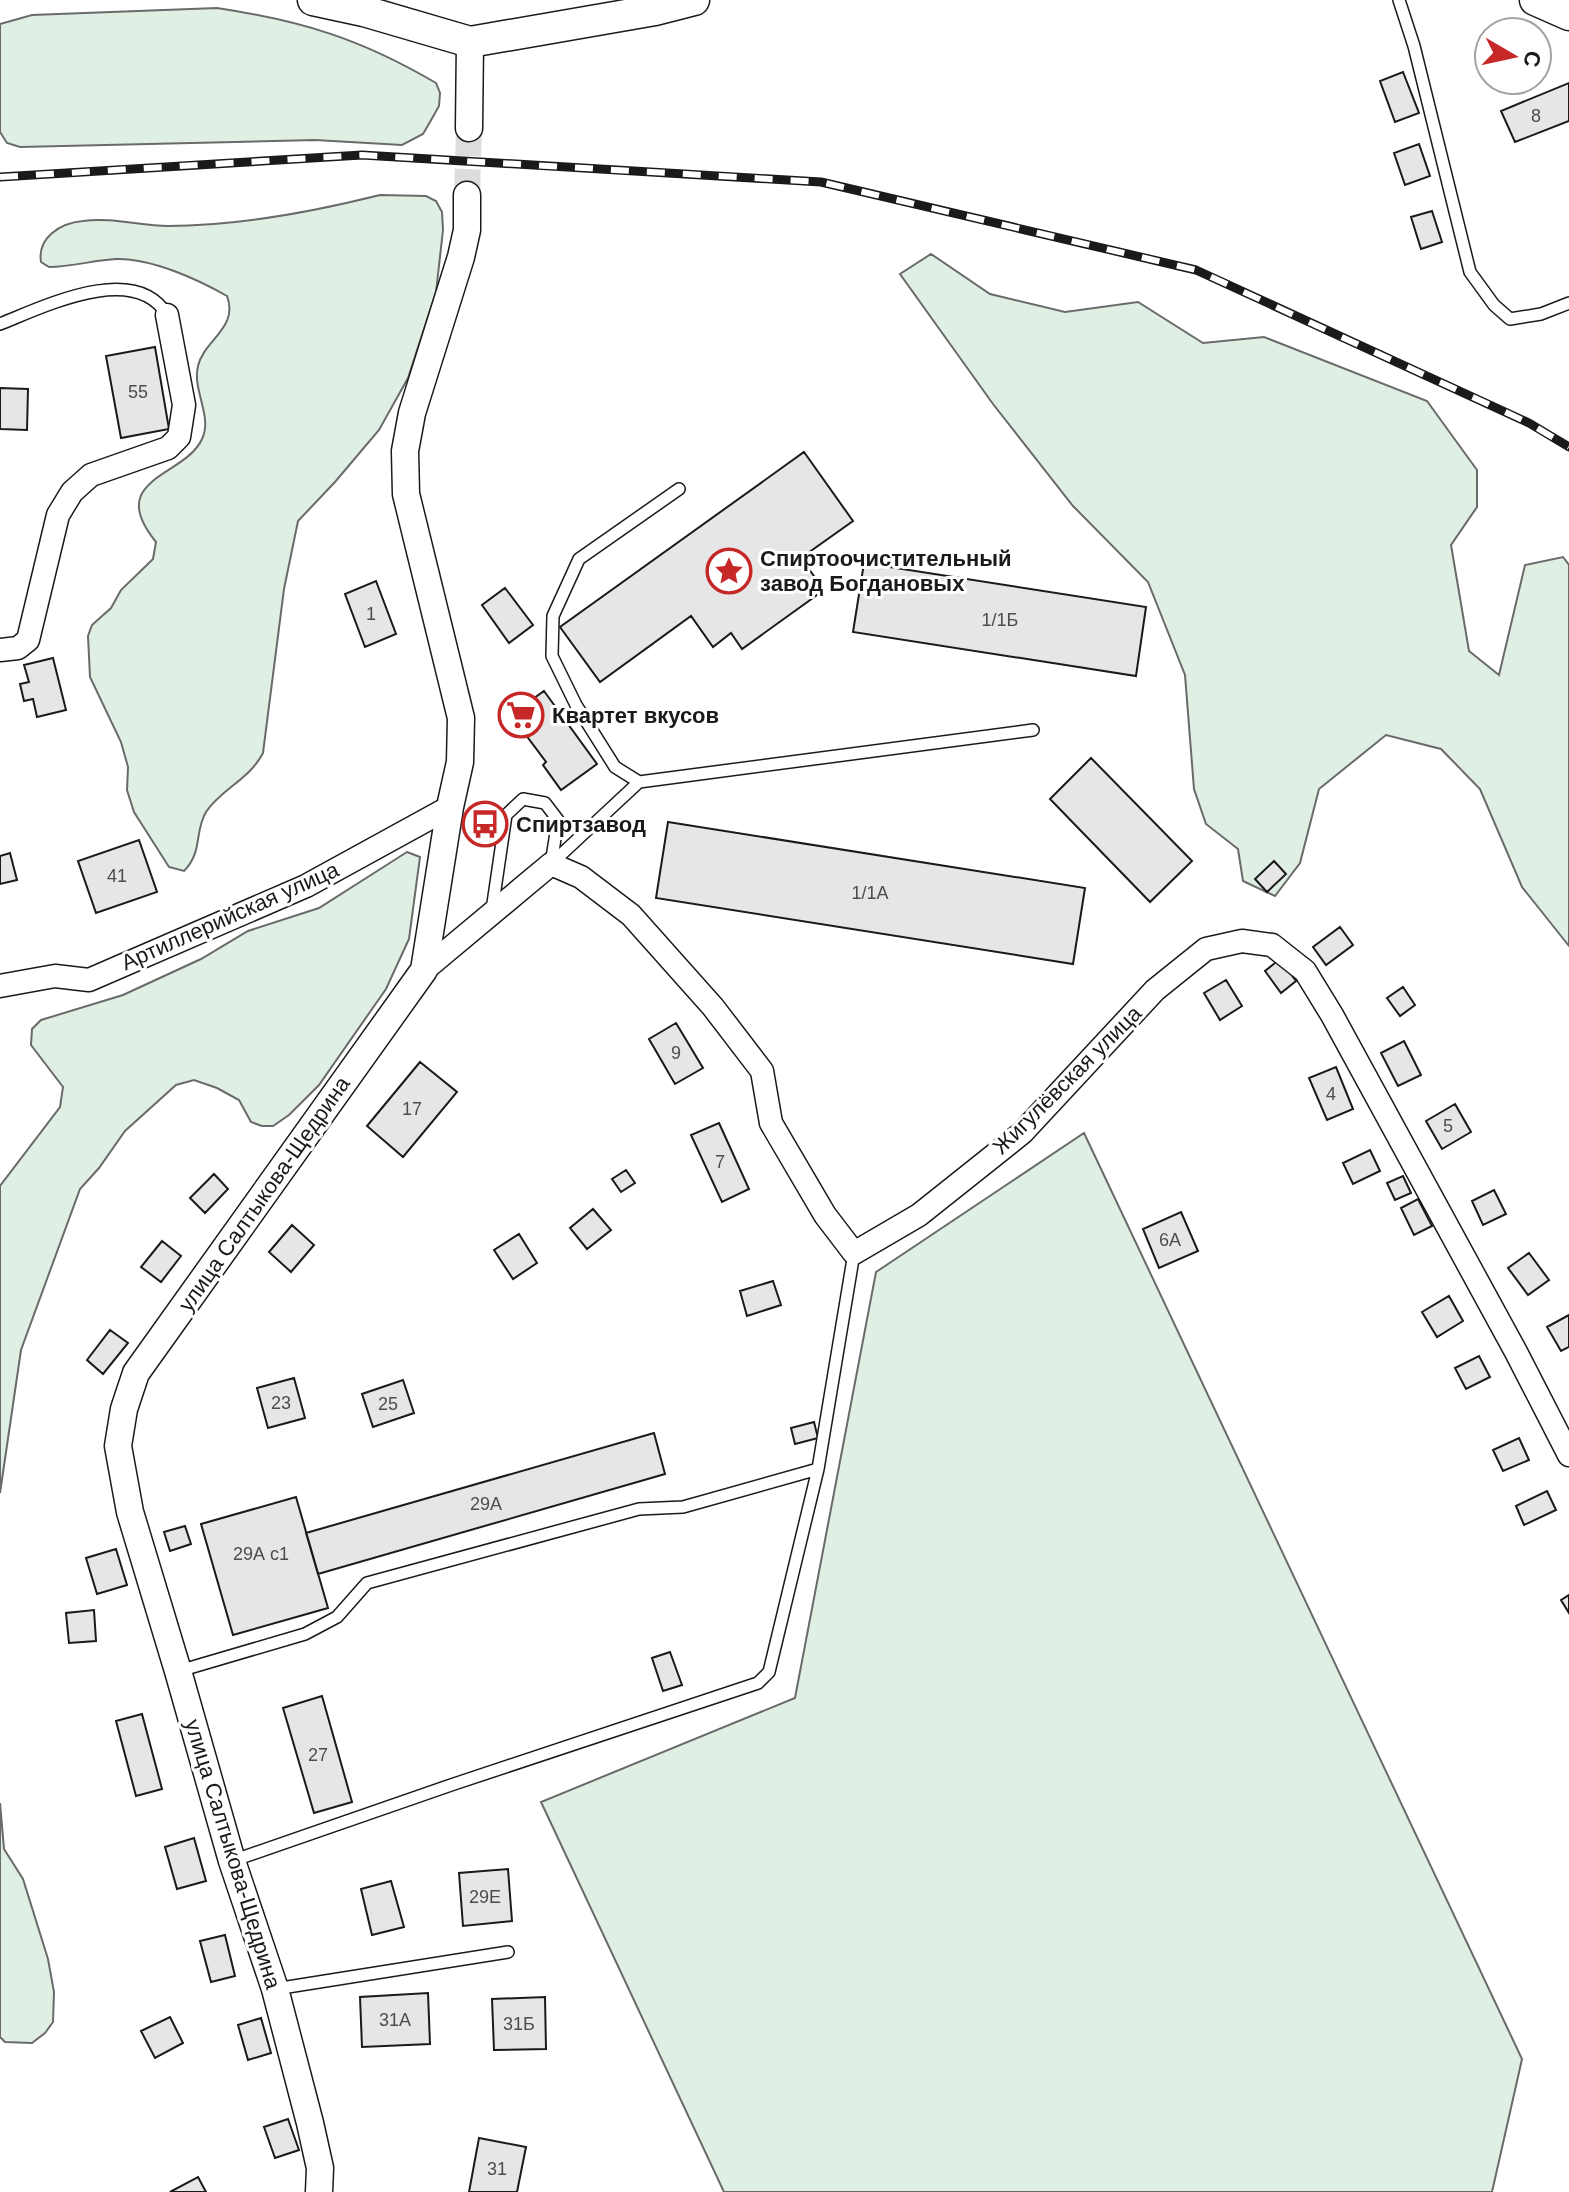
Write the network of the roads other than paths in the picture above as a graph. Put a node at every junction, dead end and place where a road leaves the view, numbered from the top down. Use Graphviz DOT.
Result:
graph roads {
  1 [pos="313,0"];
  2 [pos="694,0"];
  3 [pos="1399,0"];
  4 [pos="1535,0"];
  5 [pos="1569,15"];
  6 [pos="470,42"];
  7 [pos="469,128"];
  8 [pos="467,195"];
  9 [pos="1569,303"];
  10 [pos="167,315"];
  11 [pos="0,324"];
  12 [pos="679,489"];
  13 [pos="0,650"];
  14 [pos="1033,730"];
  15 [pos="639,782"];
  16 [pos="450,807"];
  17 [pos="551,864"];
  18 [pos="491,912"];
  19 [pos="424,970"];
  20 [pos="0,986"];
  21 [pos="854,1253"];
  22 [pos="1569,1455"];
  23 [pos="818,1469"];
  24 [pos="178,1671"];
  25 [pos="232,1861"];
  26 [pos="508,1952"];
  27 [pos="275,1989"];
  28 [pos="319,2192"];
  1 -- 6 [label="main road"];
  2 -- 6 [label="main road"];
  3 -- 9 [label="lane"];
  4 -- 5 [label="main road"];
  6 -- 7 [label="street"];
  8 -- 16 [label="street, улица Салтыкова-Щедрина"];
  10 -- 11 [label="lane"];
  10 -- 13 [label="street"];
  12 -- 15 [label="lane"];
  14 -- 15 [label="lane"];
  15 -- 17 [label="lane"];
  16 -- 19 [label="street, улица Салтыкова-Щедрина"];
  16 -- 20 [label="street, Артиллерийская улица"];
  17 -- 18 [label="street"];
  17 -- 18 [label="lane"];
  17 -- 21 [label="street"];
  18 -- 19 [label="street"];
  19 -- 24 [label="street, улица Салтыкова-Щедрина"];
  21 -- 22 [label="street, Жигулёвская улица"];
  21 -- 23 [label="lane"];
  23 -- 24 [label="lane"];
  23 -- 25 [label="lane"];
  24 -- 25 [label="street, улица Салтыкова-Щедрина"];
  25 -- 27 [label="street, улица Салтыкова-Щедрина"];
  26 -- 27 [label="lane"];
  27 -- 28 [label="street, улица Салтыкова-Щедрина"];
}
